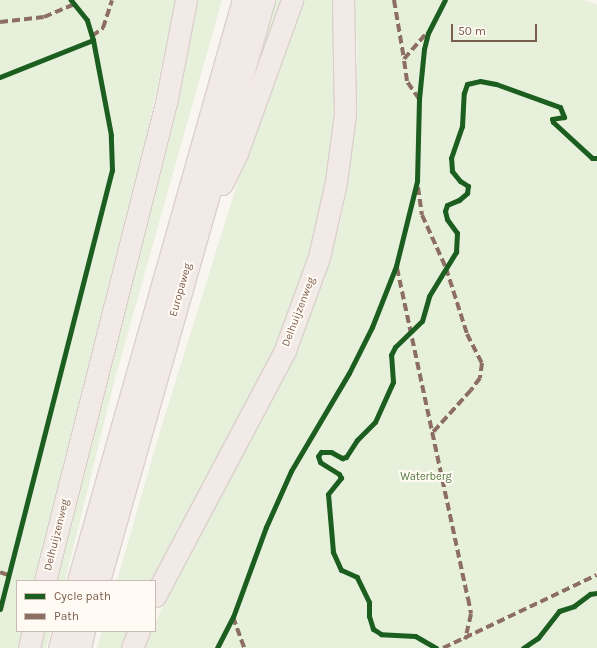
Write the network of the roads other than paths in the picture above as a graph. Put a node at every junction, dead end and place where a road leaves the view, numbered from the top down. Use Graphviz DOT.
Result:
graph roads {
  1 [pos="186,0"];
  2 [pos="264,0"];
  3 [pos="292,0"];
  4 [pos="343,0"];
  5 [pos="240,6"];
  6 [pos="197,235"];
  7 [pos="45,580"];
  8 [pos="78,580"];
  9 [pos="98,580"];
  10 [pos="156,594"];
  11 [pos="33,632"];
  12 [pos="64,632"];
  13 [pos="84,632"];
  14 [pos="139,632"];
  15 [pos="29,648"];
  16 [pos="59,648"];
  17 [pos="80,648"];
  18 [pos="132,648"];
  1 -- 7 [label="highway, Delhuijzenweg"];
  2 -- 6 [label="highway, Europaweg"];
  3 -- 6 [label="highway"];
  4 -- 10 [label="highway, Delhuijzenweg"];
  5 -- 8 [label="highway, Europaweg"];
  6 -- 9 [label="highway, Europaweg"];
  11 -- 15 [label="highway"];
  12 -- 16 [label="highway"];
  13 -- 17 [label="highway"];
  14 -- 18 [label="highway"];
}
